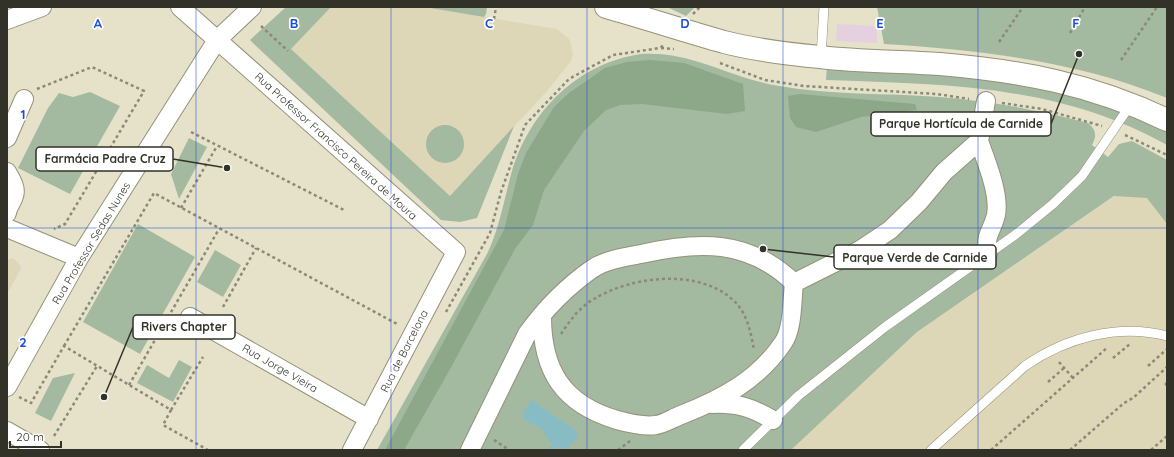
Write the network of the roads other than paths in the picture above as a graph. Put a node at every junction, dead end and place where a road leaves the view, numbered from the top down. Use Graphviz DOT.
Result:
graph roads {
  1 [pos="42,7"];
  2 [pos="180,7"];
  3 [pos="252,7"];
  4 [pos="606,7"];
  5 [pos="824,7"];
  6 [pos="7,20"];
  7 [pos="217,40"];
  8 [pos="820,58"];
  9 [pos="29,95"];
  10 [pos="986,101"];
  11 [pos="1131,104"];
  12 [pos="1167,120"];
  13 [pos="7,138"];
  14 [pos="979,140"];
  15 [pos="7,172"];
  16 [pos="7,223"];
  17 [pos="456,252"];
  18 [pos="988,254"];
  19 [pos="80,258"];
  20 [pos="794,283"];
  21 [pos="542,316"];
  22 [pos="190,317"];
  23 [pos="1167,336"];
  24 [pos="10,391"];
  25 [pos="708,404"];
  26 [pos="369,419"];
  27 [pos="773,420"];
  28 [pos="7,431"];
  29 [pos="40,450"];
  30 [pos="352,450"];
  31 [pos="470,450"];
  32 [pos="743,450"];
  33 [pos="931,450"];
  1 -- 6 [label="street"];
  2 -- 7 [label="street, Rua Professor Francisco Pereira de Moura"];
  3 -- 7 [label="street, Rua Professor Sedas Nunes"];
  4 -- 8 [label="street"];
  5 -- 8 [label="lane"];
  7 -- 17 [label="street, Rua Professor Francisco Pereira de Moura"];
  7 -- 19 [label="street, Rua Professor Sedas Nunes"];
  8 -- 11 [label="street"];
  9 -- 13 [label="street"];
  10 -- 14 [label="street"];
  11 -- 12 [label="street"];
  11 -- 18 [label="lane"];
  14 -- 18 [label="street"];
  14 -- 20 [label="street"];
  15 -- 16 [label="street"];
  16 -- 19 [label="street"];
  17 -- 26 [label="street, Rua de Barcelona"];
  18 -- 27 [label="lane"];
  19 -- 24 [label="street, Rua Professor Sedas Nunes"];
  20 -- 21 [label="street"];
  20 -- 25 [label="street"];
  21 -- 25 [label="street"];
  21 -- 31 [label="street"];
  22 -- 26 [label="street, Rua Jorge Vieira"];
  23 -- 33 [label="lane"];
  25 -- 27 [label="street"];
  26 -- 30 [label="street, Rua de Barcelona"];
  27 -- 32 [label="lane"];
  28 -- 29 [label="street"];
}
